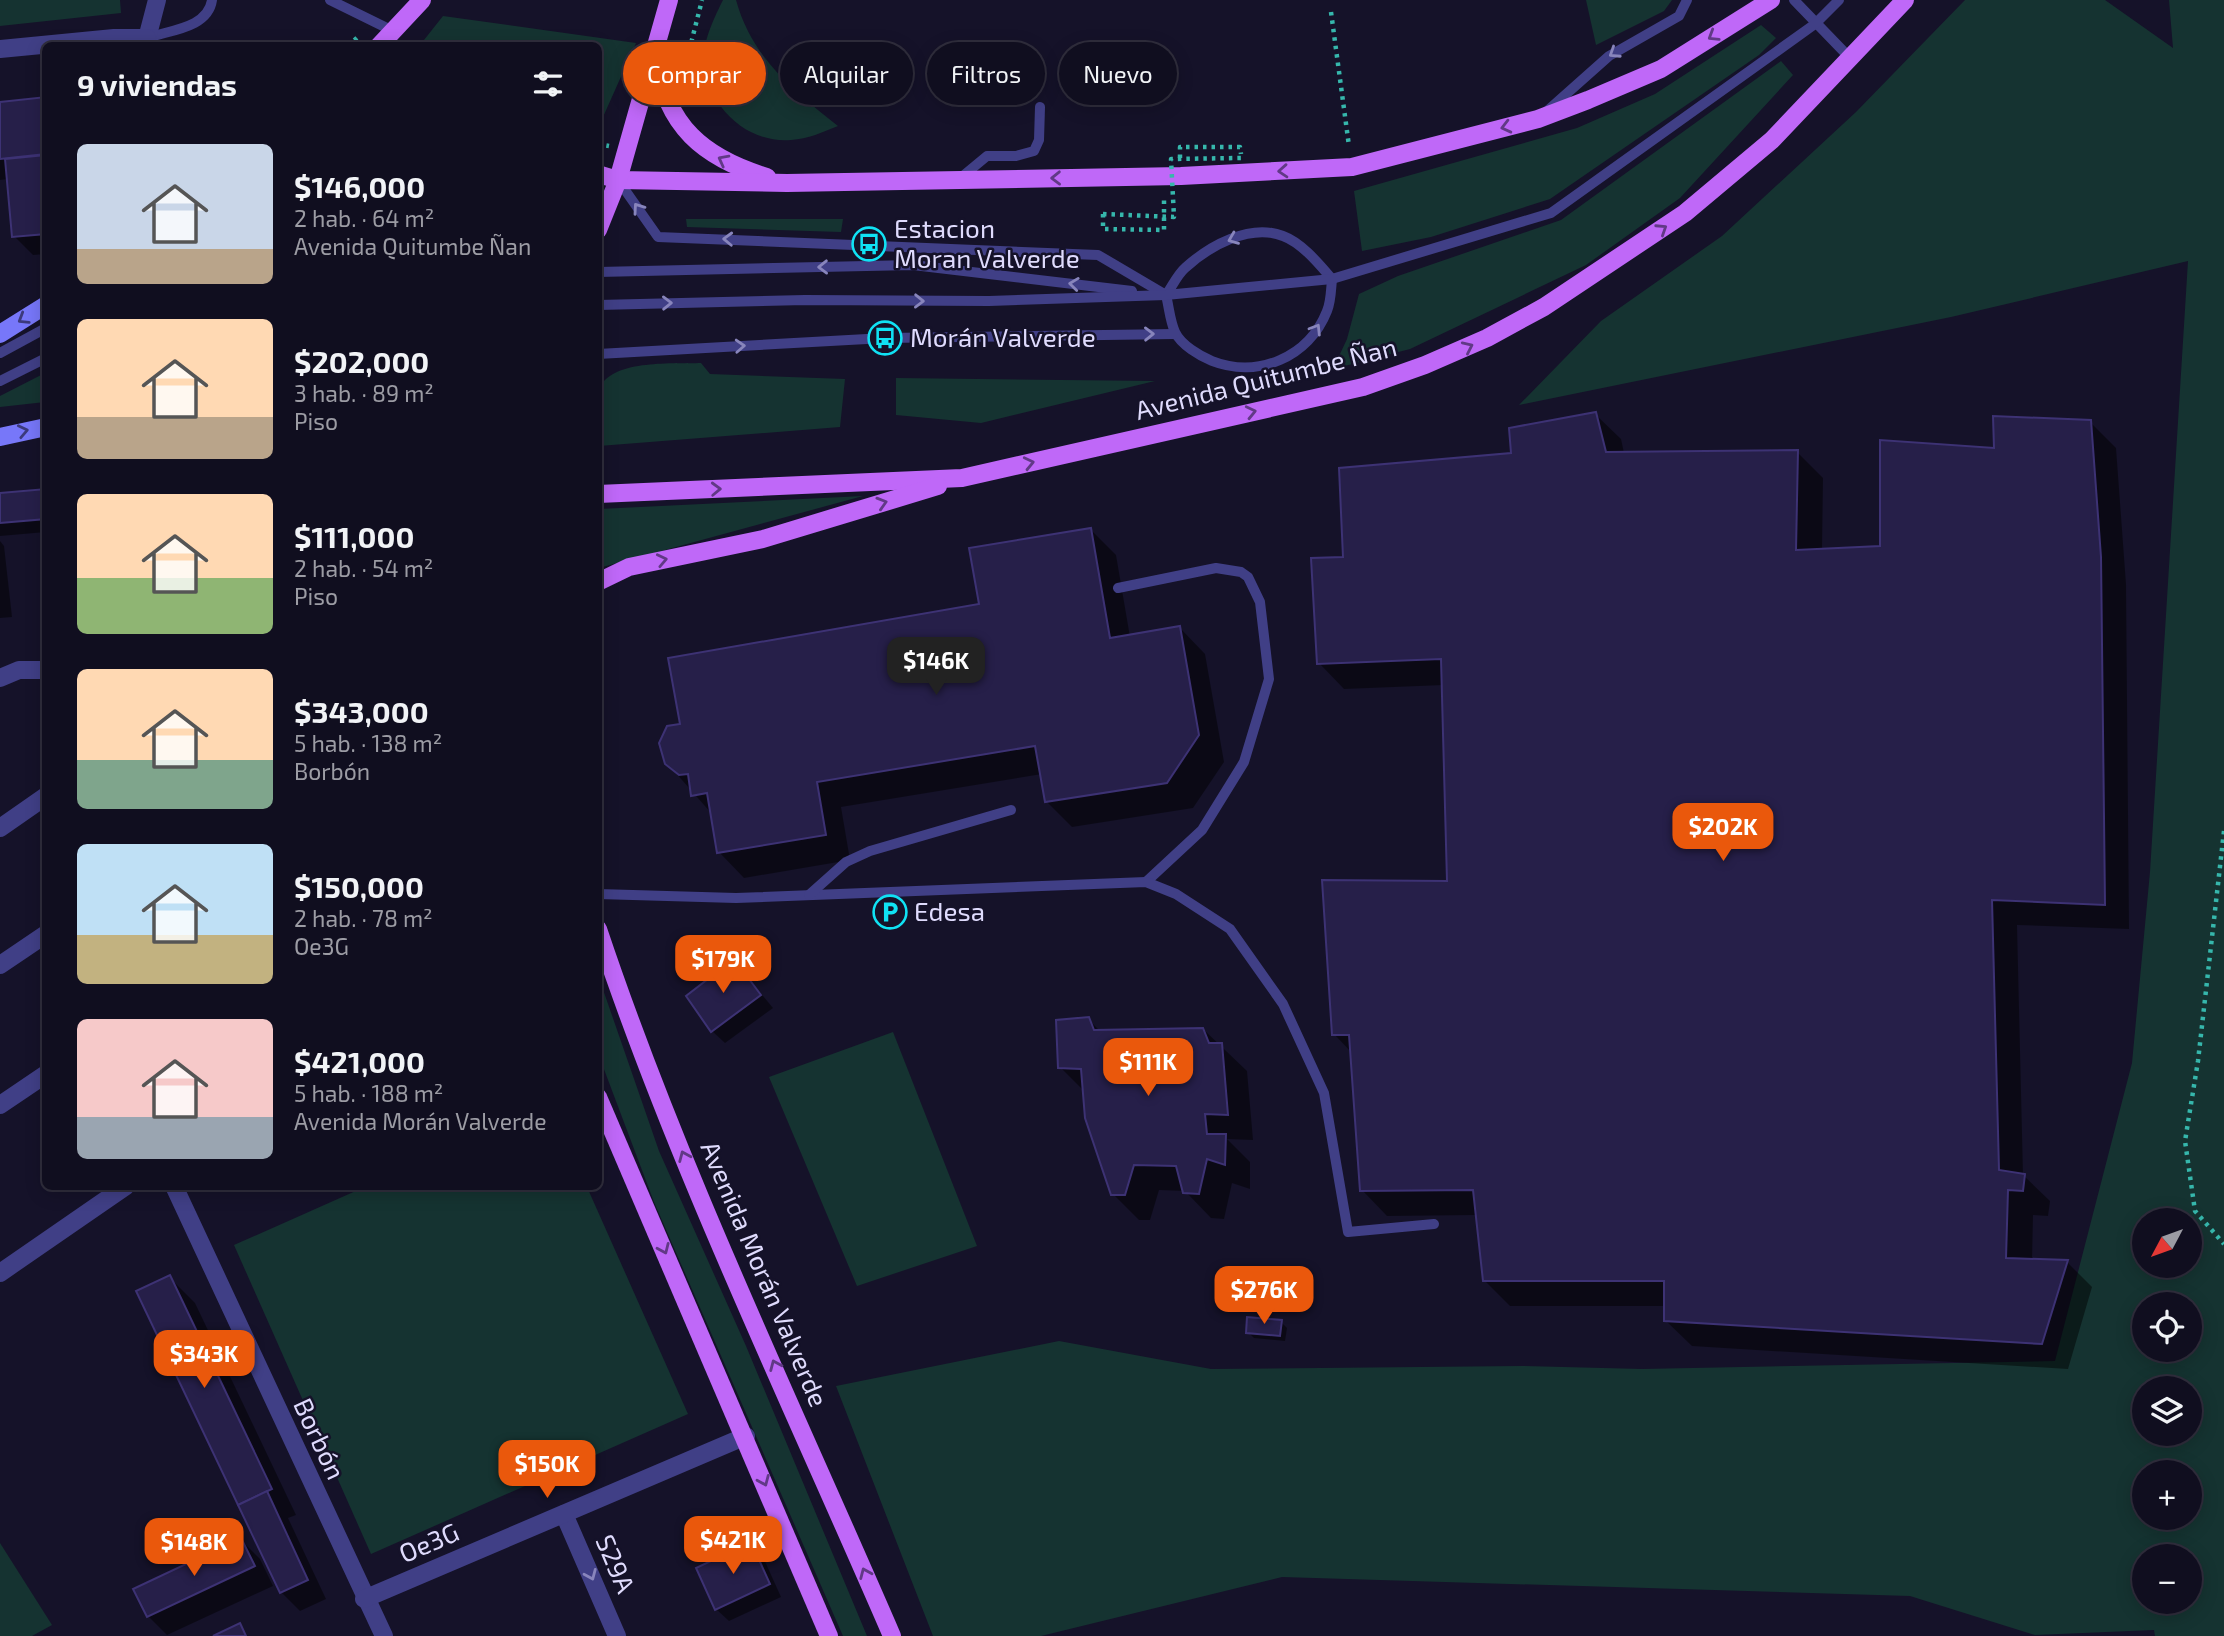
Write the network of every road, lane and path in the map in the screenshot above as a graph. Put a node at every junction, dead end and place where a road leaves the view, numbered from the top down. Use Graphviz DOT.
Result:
graph roads {
  1 [pos="157,0"];
  2 [pos="212,0"];
  3 [pos="330,0"];
  4 [pos="422,0"];
  5 [pos="669,0"];
  6 [pos="702,0"];
  7 [pos="1687,0"];
  8 [pos="1771,0"];
  9 [pos="1794,0"];
  10 [pos="1839,0"];
  11 [pos="1905,0"];
  12 [pos="1331,12"];
  13 [pos="1815,24"];
  14 [pos="393,31"];
  15 [pos="73,42"];
  16 [pos="146,42"];
  17 [pos="383,42"];
  18 [pos="657,42"];
  19 [pos="42,45"];
  20 [pos="0,49"];
  21 [pos="1850,58"];
  22 [pos="639,105"];
  23 [pos="669,105"];
  24 [pos="1040,107"];
  25 [pos="673,114"];
  26 [pos="1538,119"];
  27 [pos="1241,158"];
  28 [pos="1352,167"];
  29 [pos="602,175"];
  30 [pos="1164,176"];
  31 [pos="618,180"];
  32 [pos="958,180"];
  33 [pos="787,183"];
  34 [pos="602,220"];
  35 [pos="602,272"];
  36 [pos="1332,279"];
  37 [pos="1166,295"];
  38 [pos="602,305"];
  39 [pos="42,308"];
  40 [pos="42,330"];
  41 [pos="0,334"];
  42 [pos="1175,334"];
  43 [pos="0,353"];
  44 [pos="602,354"];
  45 [pos="42,360"];
  46 [pos="0,381"];
  47 [pos="42,428"];
  48 [pos="0,437"];
  49 [pos="962,478"];
  50 [pos="602,494"];
  51 [pos="602,580"];
  52 [pos="1118,588"];
  53 [pos="42,670"];
  54 [pos="0,678"];
  55 [pos="42,799"];
  56 [pos="1011,810"];
  57 [pos="0,828"];
  58 [pos="2224,831"];
  59 [pos="1146,882"];
  60 [pos="602,894"];
  61 [pos="809,895"];
  62 [pos="42,937"];
  63 [pos="602,941"];
  64 [pos="0,965"];
  65 [pos="42,1077"];
  66 [pos="0,1105"];
  67 [pos="602,1106"];
  68 [pos="121,1190"];
  69 [pos="176,1190"];
  70 [pos="1433,1224"];
  71 [pos="2224,1244"];
  72 [pos="0,1273"];
  73 [pos="746,1436"];
  74 [pos="564,1514"];
  75 [pos="364,1599"];
  76 [pos="384,1636"];
  77 [pos="617,1636"];
  78 [pos="829,1636"];
  79 [pos="892,1636"];
  1 -- 16 [label="street"];
  2 -- 16 [label="lane"];
  3 -- 14 [label="lane"];
  4 -- 14 [label="main road"];
  5 -- 18 [label="main road"];
  6 -- 25 [label="path"];
  7 -- 26 [label="lane, one-way"];
  8 -- 26 [label="main road, one-way"];
  9 -- 13 [label="lane"];
  10 -- 13 [label="lane"];
  11 -- 21 [label="main road, Avenida Quitumbe Ñan"];
  12 -- 28 [label="path"];
  13 -- 21 [label="lane"];
  13 -- 36 [label="lane"];
  14 -- 17 [label="main road"];
  15 -- 16 [label="street"];
  19 -- 20 [label="street"];
  49 -- 21 [label="main road, Avenida Quitumbe Ñan, one-way"];
  22 -- 31 [label="main road"];
  23 -- 25 [label="main road"];
  24 -- 32 [label="lane"];
  33 -- 25 [label="main road, one-way"];
  26 -- 28 [label="main road, one-way"];
  27 -- 30 [label="path, bridge"];
  28 -- 30 [label="main road, one-way"];
  29 -- 31 [label="main road"];
  30 -- 32 [label="main road, one-way"];
  31 -- 33 [label="main road"];
  31 -- 34 [label="main road"];
  37 -- 31 [label="lane, one-way"];
  32 -- 33 [label="main road"];
  37 -- 35 [label="lane, one-way"];
  36 -- 37 [label="lane"];
  36 -- 37 [label="lane, one-way"];
  42 -- 36 [label="lane, one-way"];
  38 -- 37 [label="lane, one-way"];
  37 -- 42 [label="lane"];
  39 -- 41 [label="main road, one-way"];
  40 -- 43 [label="lane"];
  44 -- 42 [label="lane, one-way"];
  45 -- 46 [label="lane"];
  48 -- 47 [label="main road, one-way"];
  50 -- 49 [label="main road, Avenida Quitumbe Ñan, one-way"];
  51 -- 49 [label="main road, one-way"];
  52 -- 59 [label="lane"];
  53 -- 54 [label="street"];
  55 -- 57 [label="street"];
  56 -- 61 [label="lane"];
  58 -- 71 [label="path"];
  59 -- 61 [label="lane"];
  59 -- 70 [label="lane"];
  60 -- 61 [label="lane"];
  62 -- 64 [label="street"];
  79 -- 63 [label="main road, Avenida Morán Valverde, one-way"];
  65 -- 66 [label="street"];
  67 -- 73 [label="main road, one-way"];
  68 -- 72 [label="street"];
  69 -- 75 [label="street, Borbón"];
  73 -- 74 [label="street, Oe3G"];
  73 -- 78 [label="main road, one-way"];
  74 -- 75 [label="street, Oe3G"];
  74 -- 77 [label="street, S29A, one-way"];
  75 -- 76 [label="street, Borbón"];
}
